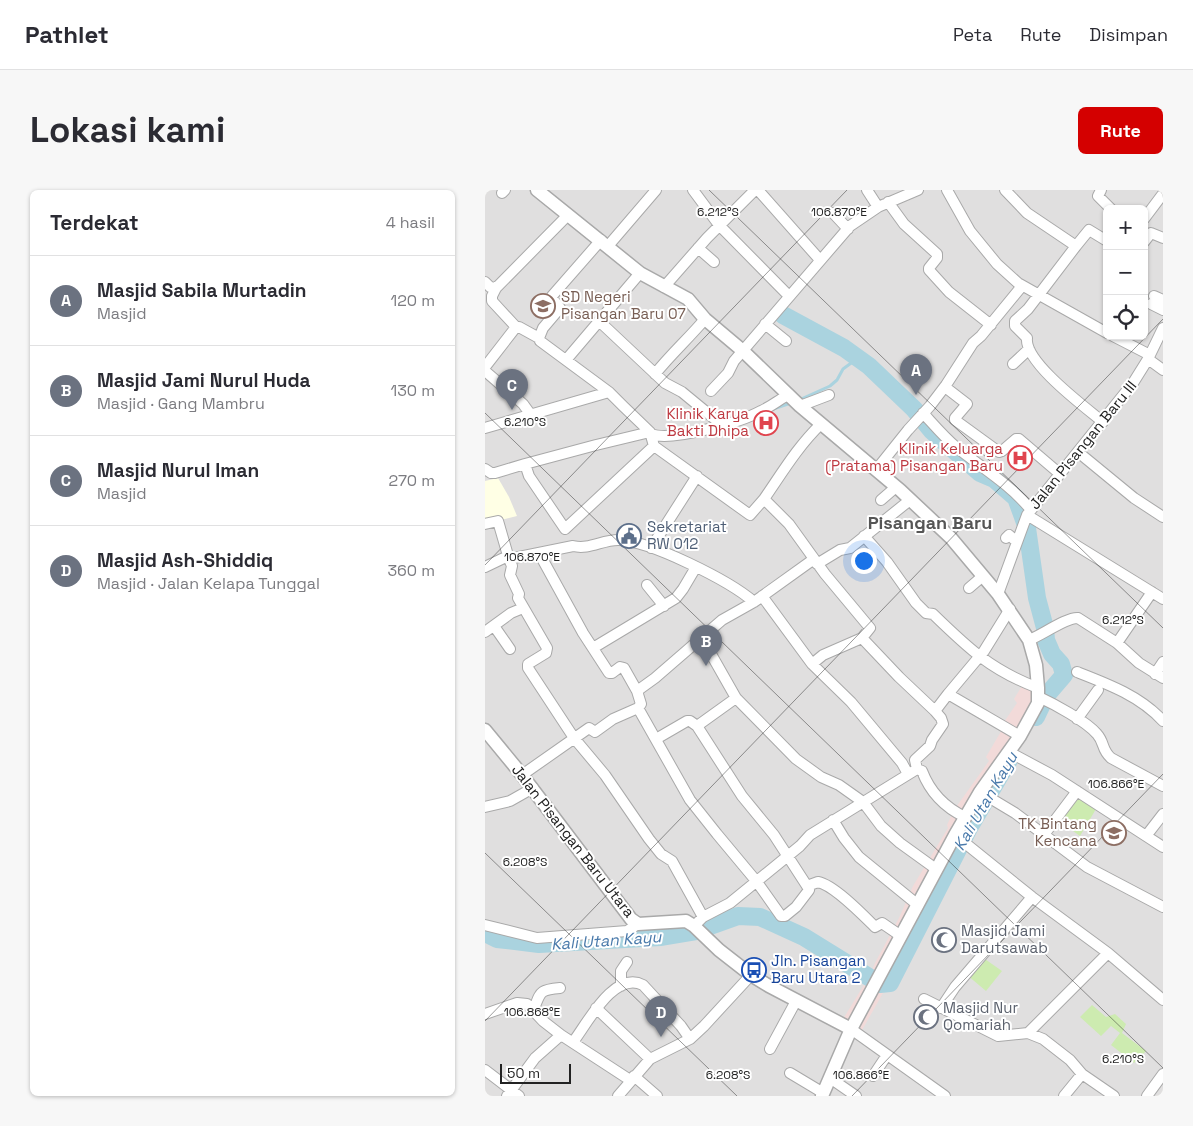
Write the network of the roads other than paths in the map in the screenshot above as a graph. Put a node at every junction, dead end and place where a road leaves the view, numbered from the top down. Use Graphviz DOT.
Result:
graph roads {
  1 [pos="537,190"];
  2 [pos="693,190"];
  3 [pos="757,190"];
  4 [pos="867,190"];
  5 [pos="918,190"];
  6 [pos="947,190"];
  7 [pos="1005,190"];
  8 [pos="1101,190"];
  9 [pos="653,191"];
  10 [pos="1160,194"];
  11 [pos="883,204"];
  12 [pos="1107,205"];
  13 [pos="833,213"];
  14 [pos="1148,214"];
  15 [pos="568,215"];
  16 [pos="719,225"];
  17 [pos="848,229"];
  18 [pos="1148,237"];
  19 [pos="1163,238"];
  20 [pos="1103,239"];
  21 [pos="605,243"];
  22 [pos="1076,246"];
  23 [pos="698,248"];
  24 [pos="820,260"];
  25 [pos="714,262"];
  26 [pos="641,273"];
  27 [pos="485,282"];
  28 [pos="1022,286"];
  29 [pos="664,287"];
  30 [pos="496,288"];
  31 [pos="789,296"];
  32 [pos="1038,296"];
  33 [pos="1156,300"];
  34 [pos="1163,310"];
  35 [pos="705,319"];
  36 [pos="599,321"];
  37 [pos="765,324"];
  38 [pos="991,325"];
  39 [pos="516,327"];
  40 [pos="1163,328"];
  41 [pos="1103,331"];
  42 [pos="539,338"];
  43 [pos="1120,340"];
  44 [pos="786,341"];
  45 [pos="1029,349"];
  46 [pos="743,351"];
  47 [pos="1149,357"];
  48 [pos="566,360"];
  49 [pos="1013,364"];
  50 [pos="485,367"];
  51 [pos="1163,370"];
  52 [pos="485,371"];
  53 [pos="655,374"];
  54 [pos="945,386"];
  55 [pos="711,391"];
  56 [pos="609,392"];
  57 [pos="829,394"];
  58 [pos="795,401"];
  59 [pos="531,414"];
  60 [pos="921,416"];
  61 [pos="1103,422"];
  62 [pos="821,424"];
  63 [pos="722,425"];
  64 [pos="485,428"];
  65 [pos="652,438"];
  66 [pos="1078,452"];
  67 [pos="485,469"];
  68 [pos="526,469"];
  69 [pos="876,470"];
  70 [pos="1060,474"];
  71 [pos="697,476"];
  72 [pos="895,487"];
  73 [pos="763,500"];
  74 [pos="881,500"];
  75 [pos="910,500"];
  76 [pos="1027,516"];
  77 [pos="1163,517"];
  78 [pos="485,524"];
  79 [pos="567,528"];
  80 [pos="864,536"];
  81 [pos="1006,538"];
  82 [pos="1017,542"];
  83 [pos="573,546"];
  84 [pos="651,548"];
  85 [pos="539,553"];
  86 [pos="509,558"];
  87 [pos="815,562"];
  88 [pos="485,567"];
  89 [pos="696,567"];
  90 [pos="983,576"];
  91 [pos="647,585"];
  92 [pos="969,588"];
  93 [pos="998,594"];
  94 [pos="1159,595"];
  95 [pos="758,599"];
  96 [pos="664,606"];
  97 [pos="523,608"];
  98 [pos="1010,609"];
  99 [pos="494,626"];
  100 [pos="485,632"];
  101 [pos="862,638"];
  102 [pos="699,640"];
  103 [pos="1029,640"];
  104 [pos="1117,643"];
  105 [pos="593,648"];
  106 [pos="510,650"];
  107 [pos="979,657"];
  108 [pos="1163,662"];
  109 [pos="812,664"];
  110 [pos="1077,672"];
  111 [pos="1159,676"];
  112 [pos="1098,690"];
  113 [pos="637,691"];
  114 [pos="948,694"];
  115 [pos="1041,696"];
  116 [pos="735,698"];
  117 [pos="638,708"];
  118 [pos="935,711"];
  119 [pos="1077,719"];
  120 [pos="1163,721"];
  121 [pos="697,726"];
  122 [pos="485,730"];
  123 [pos="1020,736"];
  124 [pos="574,738"];
  125 [pos="656,739"];
  126 [pos="1011,753"];
  127 [pos="913,772"];
  128 [pos="522,775"];
  129 [pos="1163,786"];
  130 [pos="533,788"];
  131 [pos="1077,790"];
  132 [pos="984,794"];
  133 [pos="863,802"];
  134 [pos="485,807"];
  135 [pos="1163,814"];
  136 [pos="965,817"];
  137 [pos="833,820"];
  138 [pos="1043,836"];
  139 [pos="1145,836"];
  140 [pos="960,839"];
  141 [pos="1163,847"];
  142 [pos="788,856"];
  143 [pos="937,869"];
  144 [pos="757,882"];
  145 [pos="807,886"];
  146 [pos="1032,897"];
  147 [pos="918,905"];
  148 [pos="1163,907"];
  149 [pos="697,923"];
  150 [pos="638,924"];
  151 [pos="485,925"];
  152 [pos="901,936"];
  153 [pos="1108,953"];
  154 [pos="627,962"];
  155 [pos="751,975"];
  156 [pos="621,986"];
  157 [pos="560,988"];
  158 [pos="1162,998"];
  159 [pos="924,999"];
  160 [pos="796,1001"];
  161 [pos="596,1008"];
  162 [pos="941,1008"];
  163 [pos="533,1011"];
  164 [pos="485,1014"];
  165 [pos="851,1029"];
  166 [pos="1028,1033"];
  167 [pos="561,1034"];
  168 [pos="690,1039"];
  169 [pos="573,1042"];
  170 [pos="770,1049"];
  171 [pos="887,1054"];
  172 [pos="650,1059"];
  173 [pos="485,1070"];
  174 [pos="790,1073"];
  175 [pos="1082,1074"];
  176 [pos="1163,1074"];
  177 [pos="873,1076"];
  178 [pos="632,1078"];
  179 [pos="831,1078"];
  180 [pos="930,1092"];
  181 [pos="821,1093"];
  182 [pos="512,1094"];
  183 [pos="618,1096"];
  184 [pos="657,1096"];
  185 [pos="857,1096"];
  186 [pos="945,1096"];
  187 [pos="1064,1096"];
  188 [pos="1114,1096"];
  189 [pos="1147,1096"];
  1 -- 15 [label="street"];
  2 -- 16 [label="street"];
  3 -- 16 [label="street"];
  3 -- 24 [label="street"];
  4 -- 11 [label="street"];
  5 -- 11 [label="street"];
  6 -- 28 [label="street"];
  7 -- 22 [label="street"];
  8 -- 12 [label="street"];
  9 -- 21 [label="street"];
  10 -- 14 [label="street"];
  11 -- 17 [label="street"];
  11 -- 38 [label="street"];
  13 -- 17 [label="street"];
  15 -- 21 [label="street"];
  15 -- 30 [label="street"];
  16 -- 23 [label="street"];
  16 -- 31 [label="street"];
  17 -- 24 [label="street"];
  18 -- 19 [label="street"];
  20 -- 22 [label="street"];
  21 -- 26 [label="street"];
  21 -- 42 [label="street"];
  22 -- 32 [label="street"];
  23 -- 25 [label="street"];
  23 -- 29 [label="street"];
  24 -- 31 [label="street"];
  26 -- 29 [label="street"];
  26 -- 36 [label="street"];
  27 -- 30 [label="street"];
  28 -- 32 [label="street"];
  28 -- 38 [label="street"];
  29 -- 35 [label="street"];
  30 -- 39 [label="street"];
  31 -- 37 [label="street"];
  32 -- 41 [label="street"];
  32 -- 45 [label="street"];
  33 -- 34 [label="street"];
  35 -- 46 [label="street"];
  35 -- 53 [label="street"];
  36 -- 48 [label="street"];
  36 -- 53 [label="street"];
  37 -- 44 [label="street"];
  37 -- 46 [label="street"];
  38 -- 54 [label="street"];
  39 -- 42 [label="street"];
  39 -- 50 [label="street"];
  40 -- 47 [label="street, Jalan Pisangan Baru III"];
  42 -- 48 [label="street"];
  43 -- 47 [label="street"];
  45 -- 49 [label="street"];
  45 -- 61 [label="street"];
  46 -- 55 [label="street"];
  46 -- 58 [label="street"];
  47 -- 51 [label="street"];
  47 -- 61 [label="street, Jalan Pisangan Baru III"];
  48 -- 56 [label="street"];
  52 -- 59 [label="street"];
  53 -- 63 [label="street"];
  54 -- 60 [label="street"];
  54 -- 70 [label="street"];
  56 -- 59 [label="street"];
  56 -- 65 [label="street"];
  57 -- 58 [label="street"];
  58 -- 62 [label="street"];
  58 -- 63 [label="street"];
  59 -- 64 [label="street"];
  60 -- 69 [label="street"];
  60 -- 76 [label="street"];
  61 -- 66 [label="street, Jalan Pisangan Baru III"];
  62 -- 69 [label="street"];
  62 -- 73 [label="street"];
  63 -- 65 [label="street"];
  65 -- 68 [label="street"];
  65 -- 71 [label="street"];
  65 -- 79 [label="street"];
  66 -- 70 [label="street, Jalan Pisangan Baru III"];
  66 -- 77 [label="street"];
  67 -- 68 [label="street"];
  68 -- 79 [label="street"];
  69 -- 72 [label="street"];
  70 -- 76 [label="street, Jalan Pisangan Baru III"];
  71 -- 73 [label="street"];
  71 -- 84 [label="street"];
  72 -- 74 [label="street"];
  72 -- 75 [label="street"];
  73 -- 87 [label="street"];
  75 -- 80 [label="street"];
  75 -- 90 [label="street"];
  76 -- 82 [label="street, Jalan Pisangan Baru III"];
  76 -- 94 [label="street"];
  78 -- 86 [label="street"];
  79 -- 83 [label="street"];
  80 -- 87 [label="street"];
  80 -- 107 [label="street"];
  81 -- 82 [label="street"];
  82 -- 93 [label="street, Jalan Pisangan Baru III"];
  83 -- 84 [label="street"];
  83 -- 85 [label="street"];
  84 -- 89 [label="street"];
  85 -- 86 [label="street"];
  85 -- 105 [label="street"];
  86 -- 88 [label="street"];
  86 -- 97 [label="street"];
  87 -- 95 [label="street"];
  87 -- 101 [label="street"];
  89 -- 95 [label="street"];
  89 -- 96 [label="street"];
  90 -- 92 [label="street"];
  90 -- 93 [label="street"];
  91 -- 96 [label="street"];
  93 -- 98 [label="street"];
  94 -- 104 [label="street"];
  95 -- 102 [label="street"];
  95 -- 109 [label="street"];
  96 -- 105 [label="street"];
  97 -- 99 [label="street"];
  97 -- 124 [label="street"];
  98 -- 103 [label="street"];
  98 -- 107 [label="street"];
  99 -- 100 [label="street"];
  99 -- 106 [label="street"];
  101 -- 109 [label="street"];
  101 -- 118 [label="street"];
  102 -- 113 [label="street"];
  102 -- 116 [label="street"];
  103 -- 104 [label="street"];
  103 -- 115 [label="street"];
  104 -- 111 [label="street"];
  105 -- 113 [label="street"];
  107 -- 114 [label="street"];
  107 -- 115 [label="street"];
  108 -- 111 [label="street"];
  109 -- 127 [label="street"];
  110 -- 120 [label="street"];
  112 -- 119 [label="street"];
  113 -- 117 [label="street"];
  114 -- 118 [label="street"];
  114 -- 123 [label="street"];
  115 -- 119 [label="street"];
  115 -- 123 [label="street"];
  116 -- 121 [label="street"];
  116 -- 133 [label="street"];
  117 -- 124 [label="street"];
  117 -- 125 [label="street"];
  118 -- 127 [label="street"];
  119 -- 129 [label="street"];
  121 -- 125 [label="street"];
  121 -- 142 [label="street"];
  122 -- 128 [label="street, Jalan Pisangan Baru Utara"];
  123 -- 126 [label="street"];
  124 -- 128 [label="street"];
  124 -- 149 [label="street"];
  125 -- 144 [label="street"];
  126 -- 131 [label="street"];
  126 -- 132 [label="street"];
  127 -- 133 [label="street"];
  127 -- 136 [label="street"];
  128 -- 130 [label="street, Jalan Pisangan Baru Utara"];
  130 -- 134 [label="street"];
  130 -- 150 [label="street, Jalan Pisangan Baru Utara"];
  131 -- 138 [label="street"];
  131 -- 139 [label="street"];
  132 -- 136 [label="street"];
  132 -- 138 [label="street"];
  133 -- 137 [label="street"];
  133 -- 143 [label="street"];
  135 -- 139 [label="street"];
  136 -- 140 [label="street"];
  137 -- 142 [label="street"];
  137 -- 147 [label="street"];
  138 -- 148 [label="street"];
  139 -- 141 [label="street"];
  140 -- 143 [label="street"];
  140 -- 146 [label="street"];
  142 -- 144 [label="street"];
  142 -- 145 [label="street"];
  143 -- 147 [label="street"];
  144 -- 145 [label="street"];
  144 -- 149 [label="street"];
  145 -- 152 [label="street"];
  146 -- 153 [label="street"];
  146 -- 162 [label="street"];
  147 -- 152 [label="street"];
  149 -- 150 [label="street, Jalan Pisangan Baru Utara"];
  149 -- 155 [label="street"];
  150 -- 151 [label="street"];
  152 -- 165 [label="street"];
  153 -- 158 [label="street"];
  153 -- 166 [label="street"];
  154 -- 156 [label="street"];
  155 -- 160 [label="street"];
  155 -- 168 [label="street"];
  156 -- 161 [label="street"];
  156 -- 168 [label="street"];
  157 -- 163 [label="street"];
  159 -- 162 [label="street"];
  160 -- 165 [label="street"];
  160 -- 170 [label="street"];
  161 -- 169 [label="street"];
  161 -- 172 [label="street"];
  162 -- 166 [label="street"];
  163 -- 164 [label="street"];
  163 -- 167 [label="street"];
  165 -- 171 [label="street"];
  165 -- 179 [label="street"];
  166 -- 175 [label="street"];
  167 -- 169 [label="street"];
  167 -- 182 [label="street"];
  168 -- 172 [label="street"];
  169 -- 178 [label="street"];
  171 -- 177 [label="street"];
  171 -- 180 [label="street"];
  172 -- 178 [label="street"];
  173 -- 182 [label="street"];
  174 -- 181 [label="street"];
  175 -- 187 [label="street"];
  175 -- 188 [label="street"];
  176 -- 189 [label="street"];
  178 -- 183 [label="street"];
  178 -- 184 [label="street"];
  179 -- 181 [label="street"];
  179 -- 185 [label="street"];
  180 -- 186 [label="street"];
}
